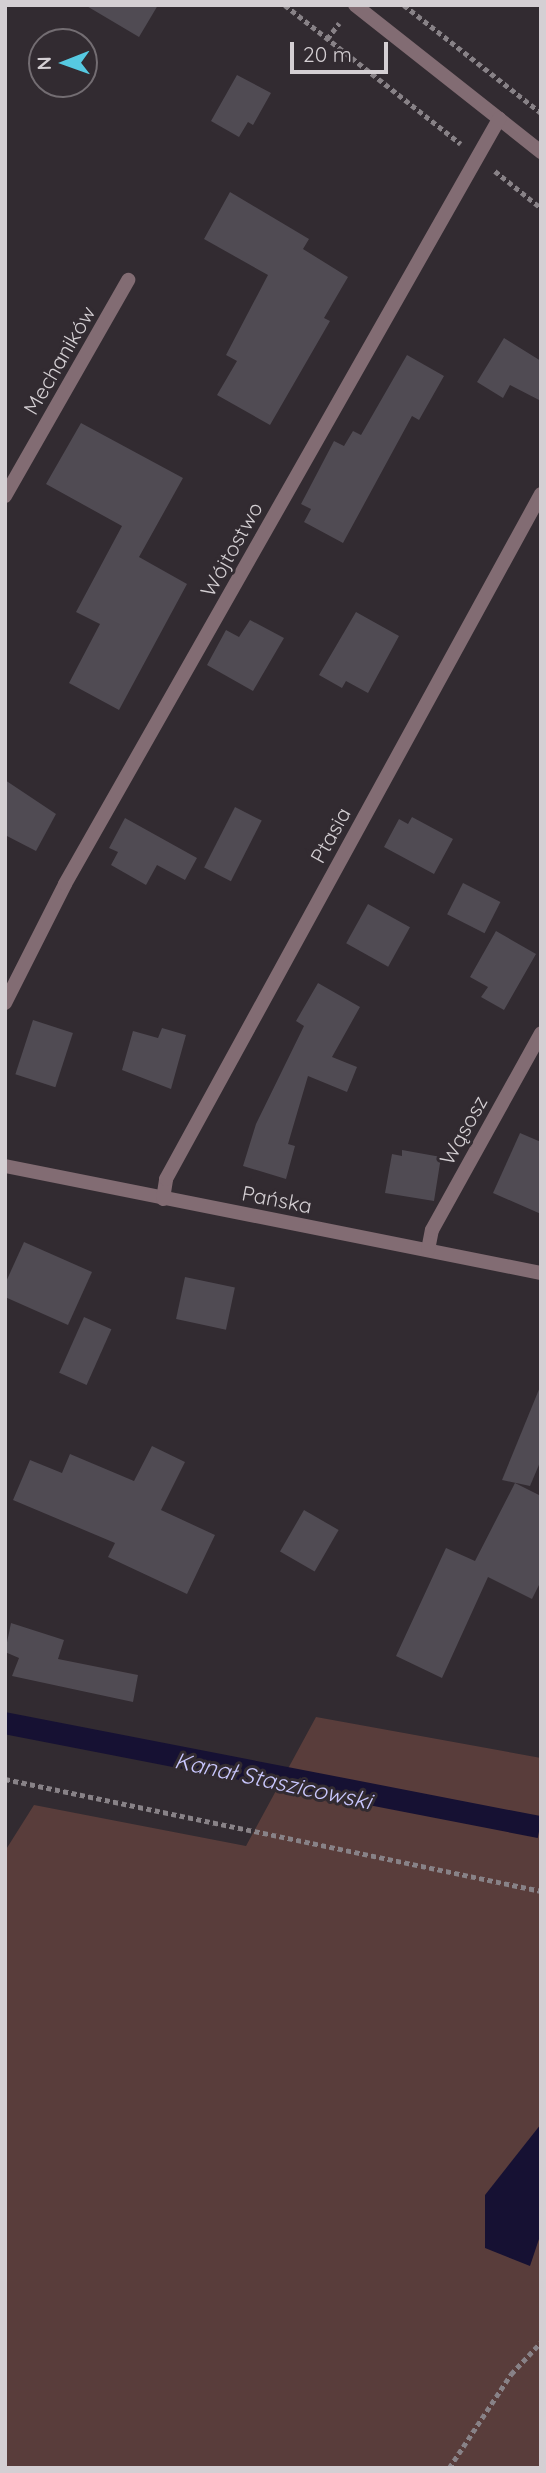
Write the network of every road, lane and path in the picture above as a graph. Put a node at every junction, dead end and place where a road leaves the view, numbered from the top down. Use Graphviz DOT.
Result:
graph roads {
  1 [pos="285,5"];
  2 [pos="355,5"];
  3 [pos="404,5"];
  4 [pos="541,113"];
  5 [pos="499,119"];
  6 [pos="541,152"];
  7 [pos="476,157"];
  8 [pos="541,208"];
  9 [pos="128,280"];
  10 [pos="541,494"];
  11 [pos="5,496"];
  12 [pos="5,1003"];
  13 [pos="541,1033"];
  14 [pos="5,1167"];
  15 [pos="163,1199"];
  16 [pos="428,1250"];
  17 [pos="541,1273"];
  18 [pos="5,1779"];
  19 [pos="541,1891"];
  20 [pos="541,2342"];
  21 [pos="449,2468"];
  1 -- 7 [label="path"];
  2 -- 5 [label="street"];
  3 -- 4 [label="path"];
  5 -- 6 [label="street"];
  5 -- 7 [label="street, Wójtostwo"];
  7 -- 8 [label="path"];
  7 -- 12 [label="street, Wójtostwo"];
  9 -- 11 [label="street, Mechaników"];
  10 -- 15 [label="street, Ptasia"];
  13 -- 16 [label="street, Wąsosz"];
  14 -- 15 [label="street, Pańska"];
  15 -- 16 [label="street, Pańska"];
  16 -- 17 [label="street, Pańska"];
  18 -- 19 [label="path"];
  20 -- 21 [label="path"];
}
